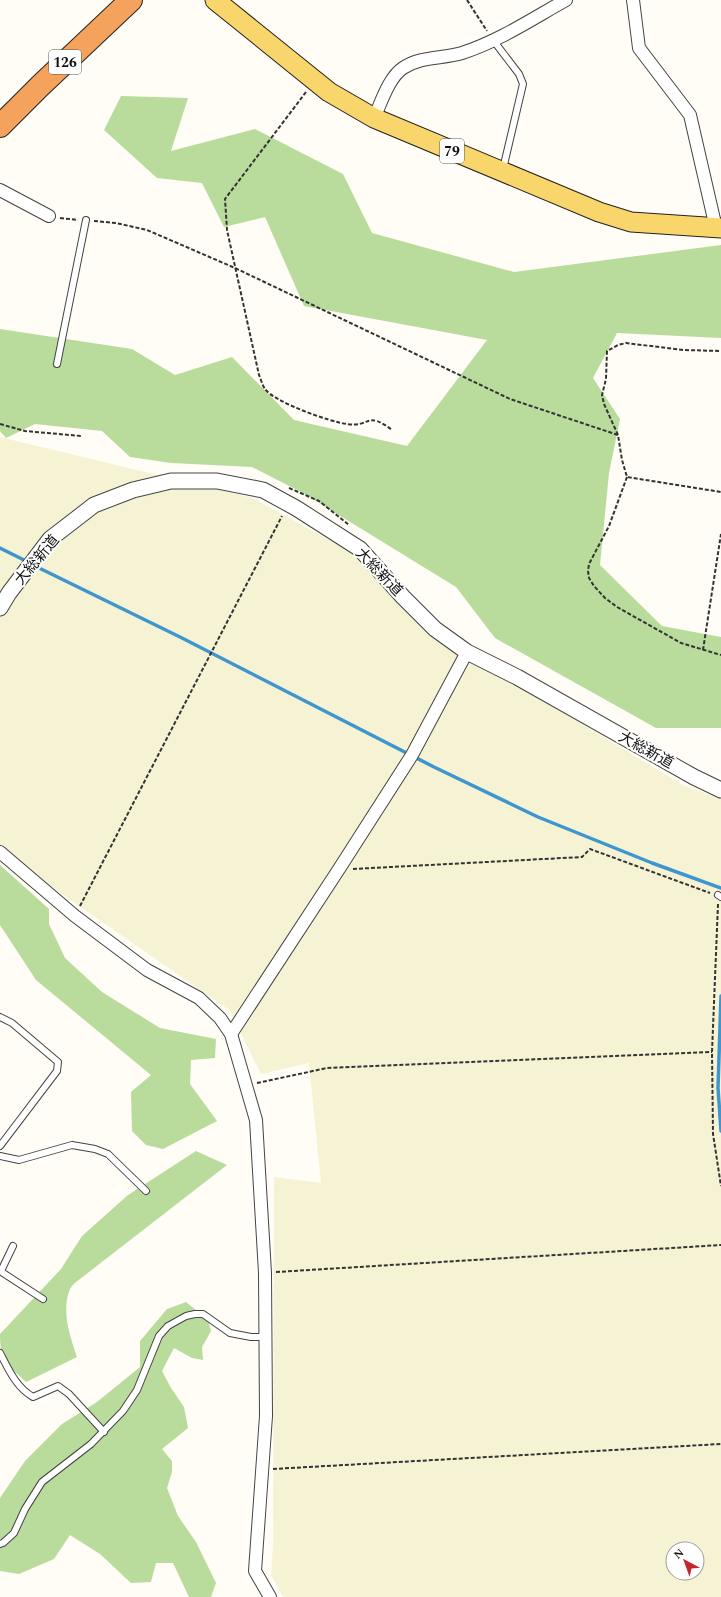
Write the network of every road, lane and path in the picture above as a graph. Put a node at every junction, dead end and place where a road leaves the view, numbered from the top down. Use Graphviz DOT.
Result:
graph roads {
  1 [pos="131,0"];
  2 [pos="215,0"];
  3 [pos="467,0"];
  4 [pos="566,0"];
  5 [pos="633,0"];
  6 [pos="494,40"];
  7 [pos="315,81"];
  8 [pos="374,118"];
  9 [pos="0,126"];
  10 [pos="503,172"];
  11 [pos="0,190"];
  12 [pos="49,216"];
  13 [pos="86,220"];
  14 [pos="719,228"];
  15 [pos="235,268"];
  16 [pos="721,351"];
  17 [pos="57,364"];
  18 [pos="0,424"];
  19 [pos="392,430"];
  20 [pos="618,435"];
  21 [pos="81,436"];
  22 [pos="627,477"];
  23 [pos="284,486"];
  24 [pos="721,492"];
  25 [pos="288,504"];
  26 [pos="351,526"];
  27 [pos="721,534"];
  28 [pos="0,608"];
  29 [pos="703,650"];
  30 [pos="467,652"];
  31 [pos="721,655"];
  32 [pos="721,790"];
  33 [pos="0,852"];
  34 [pos="339,869"];
  35 [pos="719,896"];
  36 [pos="75,916"];
  37 [pos="0,1017"];
  38 [pos="231,1034"];
  39 [pos="712,1052"];
  40 [pos="246,1085"];
  41 [pos="0,1146"];
  42 [pos="0,1156"];
  43 [pos="721,1186"];
  44 [pos="146,1191"];
  45 [pos="721,1245"];
  46 [pos="13,1246"];
  47 [pos="0,1271"];
  48 [pos="265,1273"];
  49 [pos="43,1299"];
  50 [pos="265,1337"];
  51 [pos="0,1353"];
  52 [pos="104,1432"];
  53 [pos="721,1444"];
  54 [pos="262,1469"];
  55 [pos="0,1544"];
  56 [pos="270,1597"];
  1 -- 9 [label="highway, 126"];
  2 -- 7 [label="main road, 79"];
  3 -- 6 [label="path"];
  4 -- 6 [label="street"];
  5 -- 14 [label="street"];
  6 -- 8 [label="street"];
  6 -- 10 [label="lane"];
  7 -- 8 [label="main road, 79"];
  7 -- 15 [label="path"];
  8 -- 10 [label="main road, 79"];
  10 -- 14 [label="main road, 79"];
  11 -- 12 [label="street"];
  12 -- 13 [label="path"];
  13 -- 15 [label="path"];
  13 -- 17 [label="lane"];
  15 -- 19 [label="path"];
  15 -- 20 [label="path"];
  16 -- 20 [label="path"];
  18 -- 21 [label="path"];
  20 -- 22 [label="path"];
  22 -- 24 [label="path"];
  22 -- 29 [label="path"];
  23 -- 26 [label="path"];
  25 -- 28 [label="street, 大総新道"];
  25 -- 30 [label="street, 大総新道"];
  25 -- 36 [label="path"];
  27 -- 29 [label="path"];
  29 -- 31 [label="path"];
  30 -- 32 [label="street, 大総新道"];
  30 -- 34 [label="street"];
  33 -- 36 [label="street"];
  34 -- 35 [label="path"];
  34 -- 38 [label="street"];
  35 -- 39 [label="path"];
  36 -- 38 [label="street"];
  37 -- 41 [label="lane"];
  38 -- 40 [label="street"];
  39 -- 40 [label="path"];
  39 -- 43 [label="path"];
  40 -- 48 [label="street"];
  42 -- 44 [label="lane"];
  45 -- 48 [label="path"];
  46 -- 47 [label="lane"];
  47 -- 49 [label="lane"];
  48 -- 50 [label="street"];
  50 -- 52 [label="lane"];
  50 -- 54 [label="street"];
  51 -- 52 [label="lane"];
  52 -- 55 [label="lane"];
  53 -- 54 [label="path"];
  54 -- 56 [label="street"];
}
